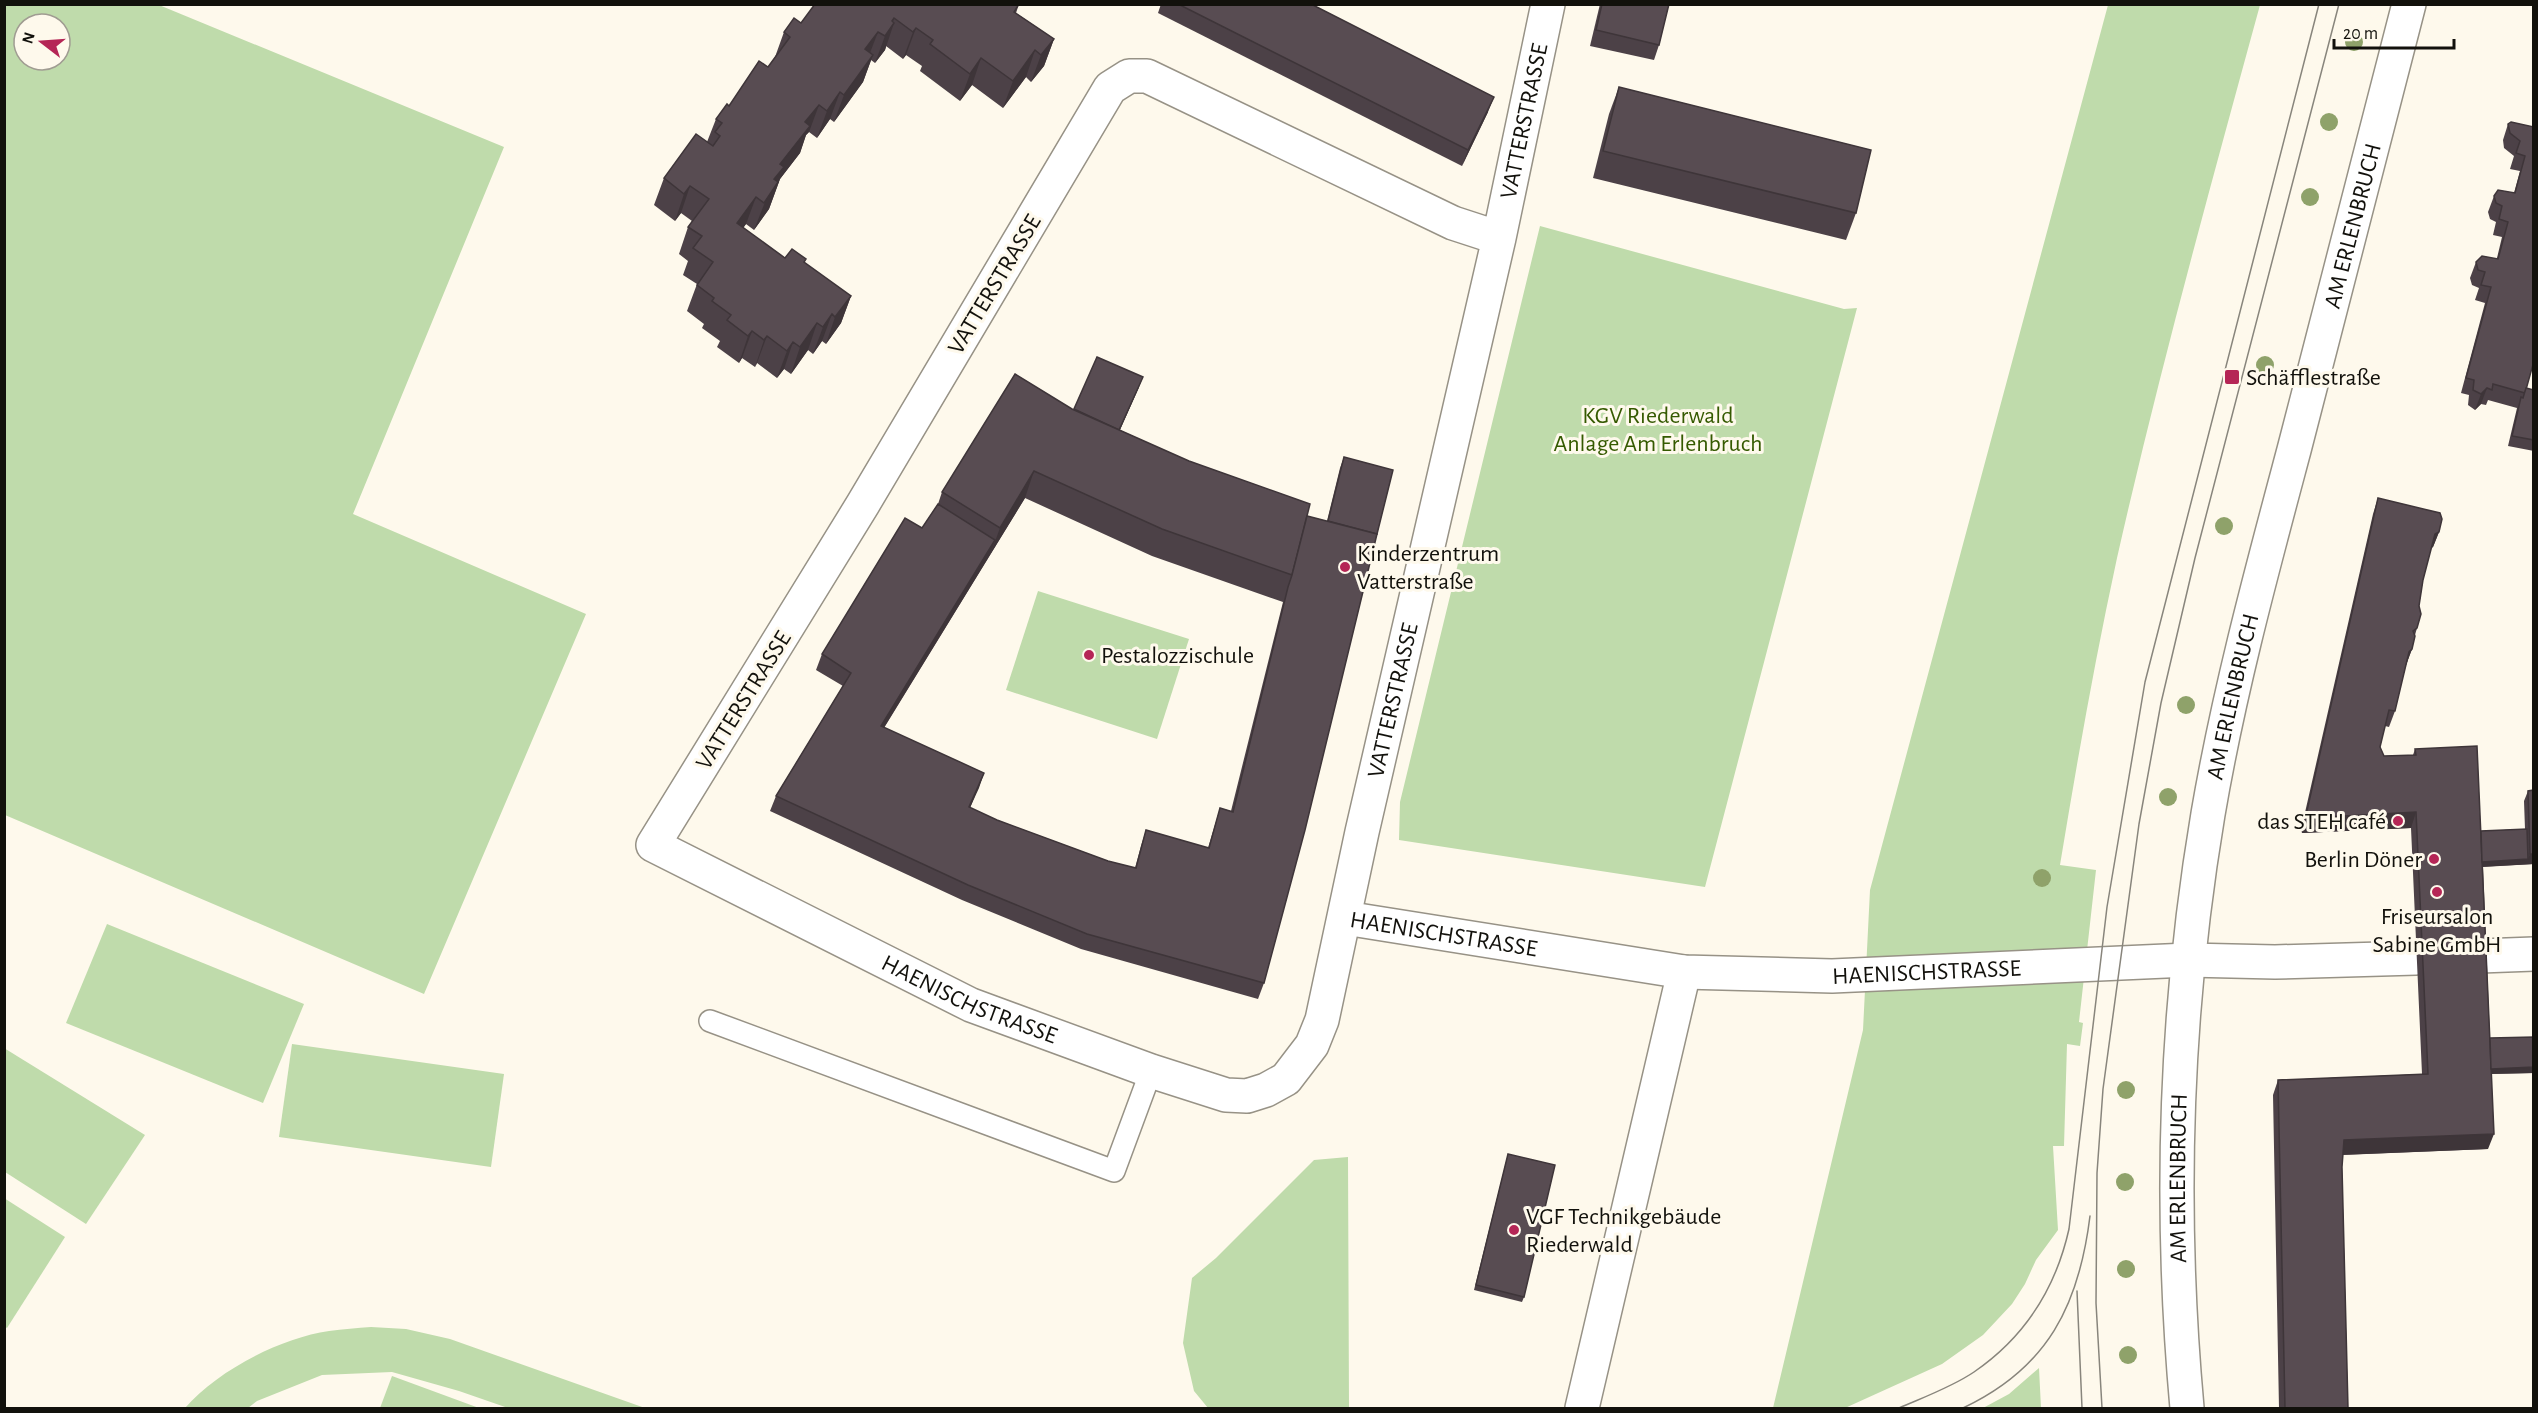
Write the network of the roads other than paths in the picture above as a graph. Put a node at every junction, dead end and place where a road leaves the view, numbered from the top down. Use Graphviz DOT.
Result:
graph roads {
  1 [pos="1548,4"];
  2 [pos="2409,4"];
  3 [pos="1499,238"];
  4 [pos="653,845"];
  5 [pos="1345,918"];
  6 [pos="2534,954"];
  7 [pos="2480,956"];
  8 [pos="2416,958"];
  9 [pos="2188,960"];
  10 [pos="1684,972"];
  11 [pos="710,1021"];
  12 [pos="1151,1071"];
  13 [pos="1585,1407"];
  14 [pos="2187,1408"];
  1 -- 3 [label="street, VATTERSTRASSE"];
  2 -- 9 [label="street, AM ERLENBRUCH"];
  3 -- 4 [label="street, VATTERSTRASSE"];
  3 -- 5 [label="street, VATTERSTRASSE"];
  4 -- 12 [label="street, HAENISCHSTRASSE"];
  5 -- 10 [label="street, HAENISCHSTRASSE"];
  5 -- 12 [label="street, HAENISCHSTRASSE"];
  6 -- 7 [label="street"];
  8 -- 9 [label="street"];
  9 -- 10 [label="street, HAENISCHSTRASSE"];
  9 -- 14 [label="street, AM ERLENBRUCH"];
  10 -- 13 [label="street"];
  11 -- 12 [label="lane"];
}
